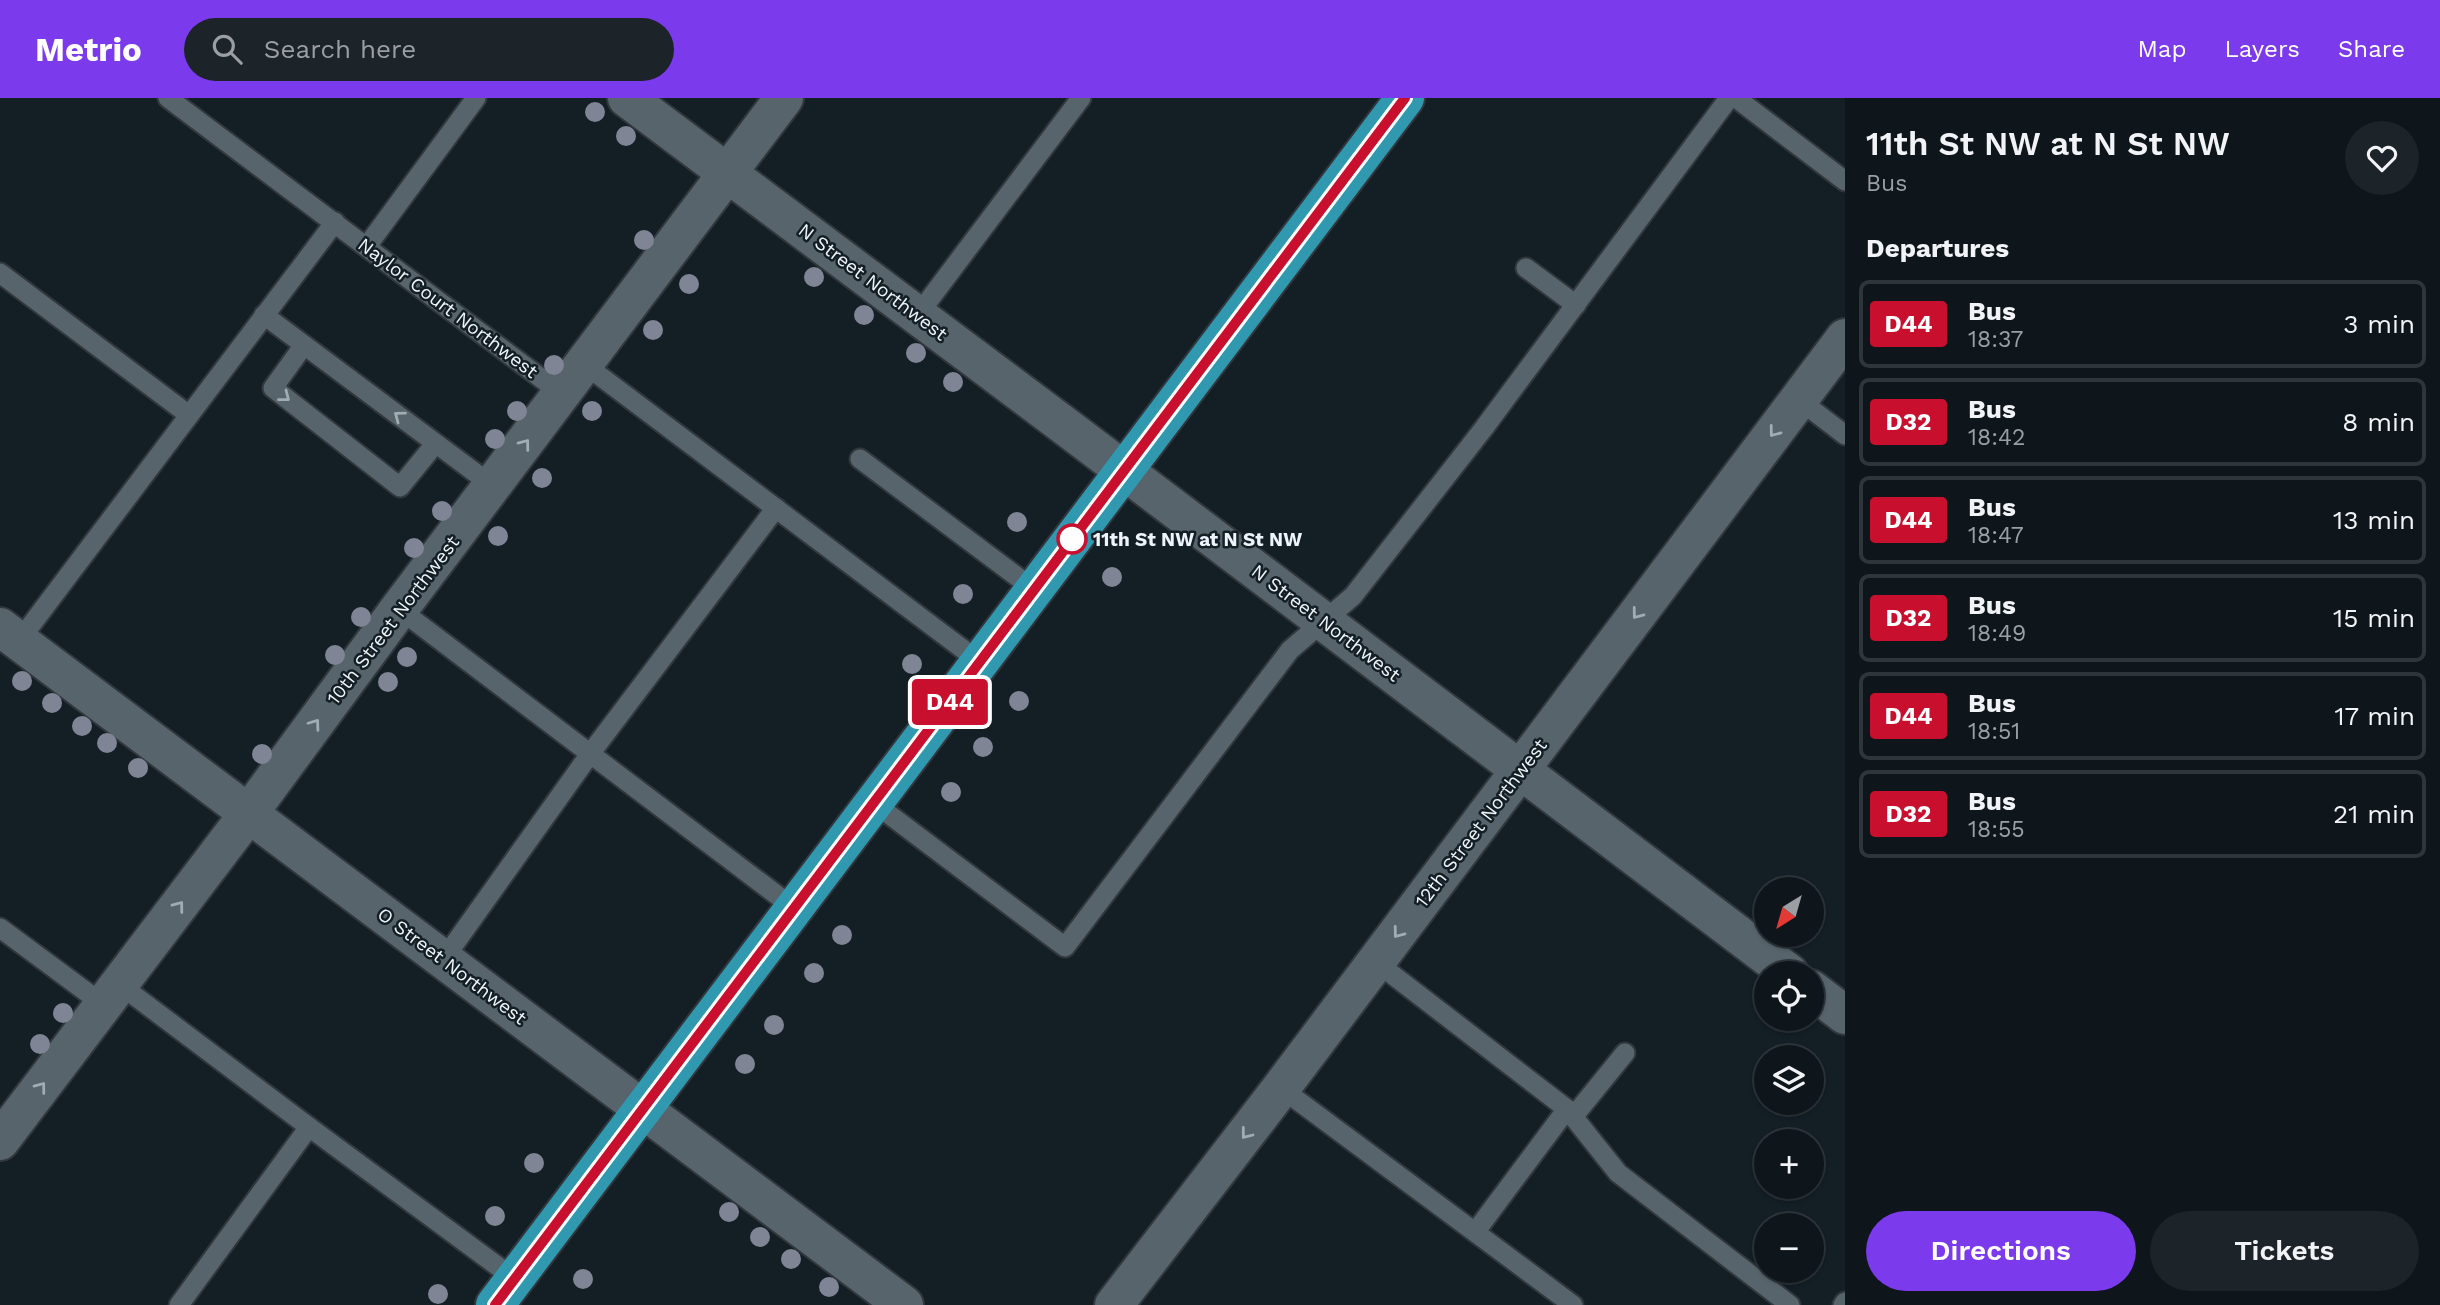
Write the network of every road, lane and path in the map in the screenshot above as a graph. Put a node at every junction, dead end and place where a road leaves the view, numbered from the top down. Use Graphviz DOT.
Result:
graph roads {
  1 [pos="168,98"];
  2 [pos="475,98"];
  3 [pos="626,98"];
  4 [pos="785,98"];
  5 [pos="1081,98"];
  6 [pos="1405,98"];
  7 [pos="1729,98"];
  8 [pos="1736,98"];
  9 [pos="728,174"];
  10 [pos="1845,181"];
  11 [pos="335,222"];
  12 [pos="367,246"];
  13 [pos="1526,268"];
  14 [pos="0,273"];
  15 [pos="1576,305"];
  16 [pos="264,315"];
  17 [pos="916,316"];
  18 [pos="1845,338"];
  19 [pos="304,345"];
  20 [pos="573,379"];
  21 [pos="1798,399"];
  22 [pos="190,415"];
  23 [pos="1845,435"];
  24 [pos="435,443"];
  25 [pos="860,459"];
  26 [pos="1124,470"];
  27 [pos="493,486"];
  28 [pos="776,508"];
  29 [pos="1035,590"];
  30 [pos="399,609"];
  31 [pos="1324,622"];
  32 [pos="9,634"];
  33 [pos="980,662"];
  34 [pos="590,754"];
  35 [pos="1520,771"];
  36 [pos="874,803"];
  37 [pos="249,813"];
  38 [pos="794,908"];
  39 [pos="0,928"];
  40 [pos="443,960"];
  41 [pos="1773,961"];
  42 [pos="1376,962"];
  43 [pos="112,994"];
  44 [pos="1824,999"];
  45 [pos="1845,1015"];
  46 [pos="1625,1053"];
  47 [pos="1281,1088"];
  48 [pos="642,1111"];
  49 [pos="1570,1113"];
  50 [pos="309,1128"];
  51 [pos="0,1141"];
  52 [pos="1476,1231"];
  53 [pos="505,1292"];
  54 [pos="179,1305"];
  55 [pos="904,1305"];
  56 [pos="1114,1305"];
  57 [pos="1573,1305"];
  58 [pos="1790,1305"];
  1 -- 11 [label="lane, Naylor Court Northwest"];
  2 -- 12 [label="lane"];
  3 -- 9 [label="street, N Street Northwest"];
  4 -- 9 [label="street, 10th Street Northwest"];
  5 -- 17 [label="lane"];
  6 -- 26 [label="highway"];
  7 -- 15 [label="lane"];
  8 -- 10 [label="lane"];
  9 -- 17 [label="street, N Street Northwest"];
  9 -- 20 [label="street, 10th Street Northwest"];
  11 -- 12 [label="lane, Naylor Court Northwest"];
  11 -- 16 [label="lane"];
  12 -- 20 [label="lane, Naylor Court Northwest"];
  13 -- 15 [label="lane"];
  14 -- 22 [label="lane"];
  15 -- 31 [label="lane"];
  16 -- 19 [label="lane"];
  16 -- 22 [label="lane"];
  17 -- 26 [label="street, N Street Northwest"];
  18 -- 21 [label="street, 12th Street Northwest"];
  24 -- 19 [label="lane, one-way"];
  19 -- 24 [label="lane, one-way"];
  27 -- 20 [label="street, 10th Street Northwest, one-way"];
  20 -- 28 [label="lane, Naylor Court Northwest"];
  21 -- 23 [label="lane"];
  21 -- 35 [label="street, 12th Street Northwest, one-way"];
  22 -- 32 [label="lane"];
  24 -- 27 [label="lane"];
  25 -- 29 [label="lane"];
  26 -- 29 [label="highway"];
  26 -- 31 [label="street, N Street Northwest"];
  27 -- 30 [label="street, 10th Street Northwest"];
  28 -- 33 [label="lane, Naylor Court Northwest"];
  28 -- 34 [label="lane"];
  29 -- 33 [label="highway"];
  30 -- 34 [label="lane"];
  37 -- 30 [label="street, 10th Street Northwest, one-way"];
  31 -- 35 [label="street, N Street Northwest"];
  31 -- 36 [label="lane"];
  32 -- 37 [label="street, O Street Northwest"];
  33 -- 36 [label="highway"];
  34 -- 38 [label="lane"];
  34 -- 40 [label="lane"];
  35 -- 41 [label="street, N Street Northwest"];
  35 -- 42 [label="street, 12th Street Northwest, one-way"];
  36 -- 38 [label="highway"];
  37 -- 40 [label="street, O Street Northwest"];
  43 -- 37 [label="street, 10th Street Northwest, one-way"];
  38 -- 48 [label="highway"];
  39 -- 43 [label="lane"];
  40 -- 48 [label="street, O Street Northwest"];
  42 -- 47 [label="street, 12th Street Northwest"];
  42 -- 49 [label="lane"];
  43 -- 50 [label="lane"];
  51 -- 43 [label="street, 10th Street Northwest, one-way"];
  44 -- 45 [label="street"];
  46 -- 49 [label="lane"];
  47 -- 52 [label="lane"];
  47 -- 56 [label="street, 12th Street Northwest, one-way"];
  48 -- 53 [label="highway"];
  48 -- 55 [label="street, O Street Northwest"];
  49 -- 52 [label="lane"];
  49 -- 58 [label="lane"];
  50 -- 53 [label="lane"];
  50 -- 54 [label="lane"];
  52 -- 57 [label="lane"];
}
